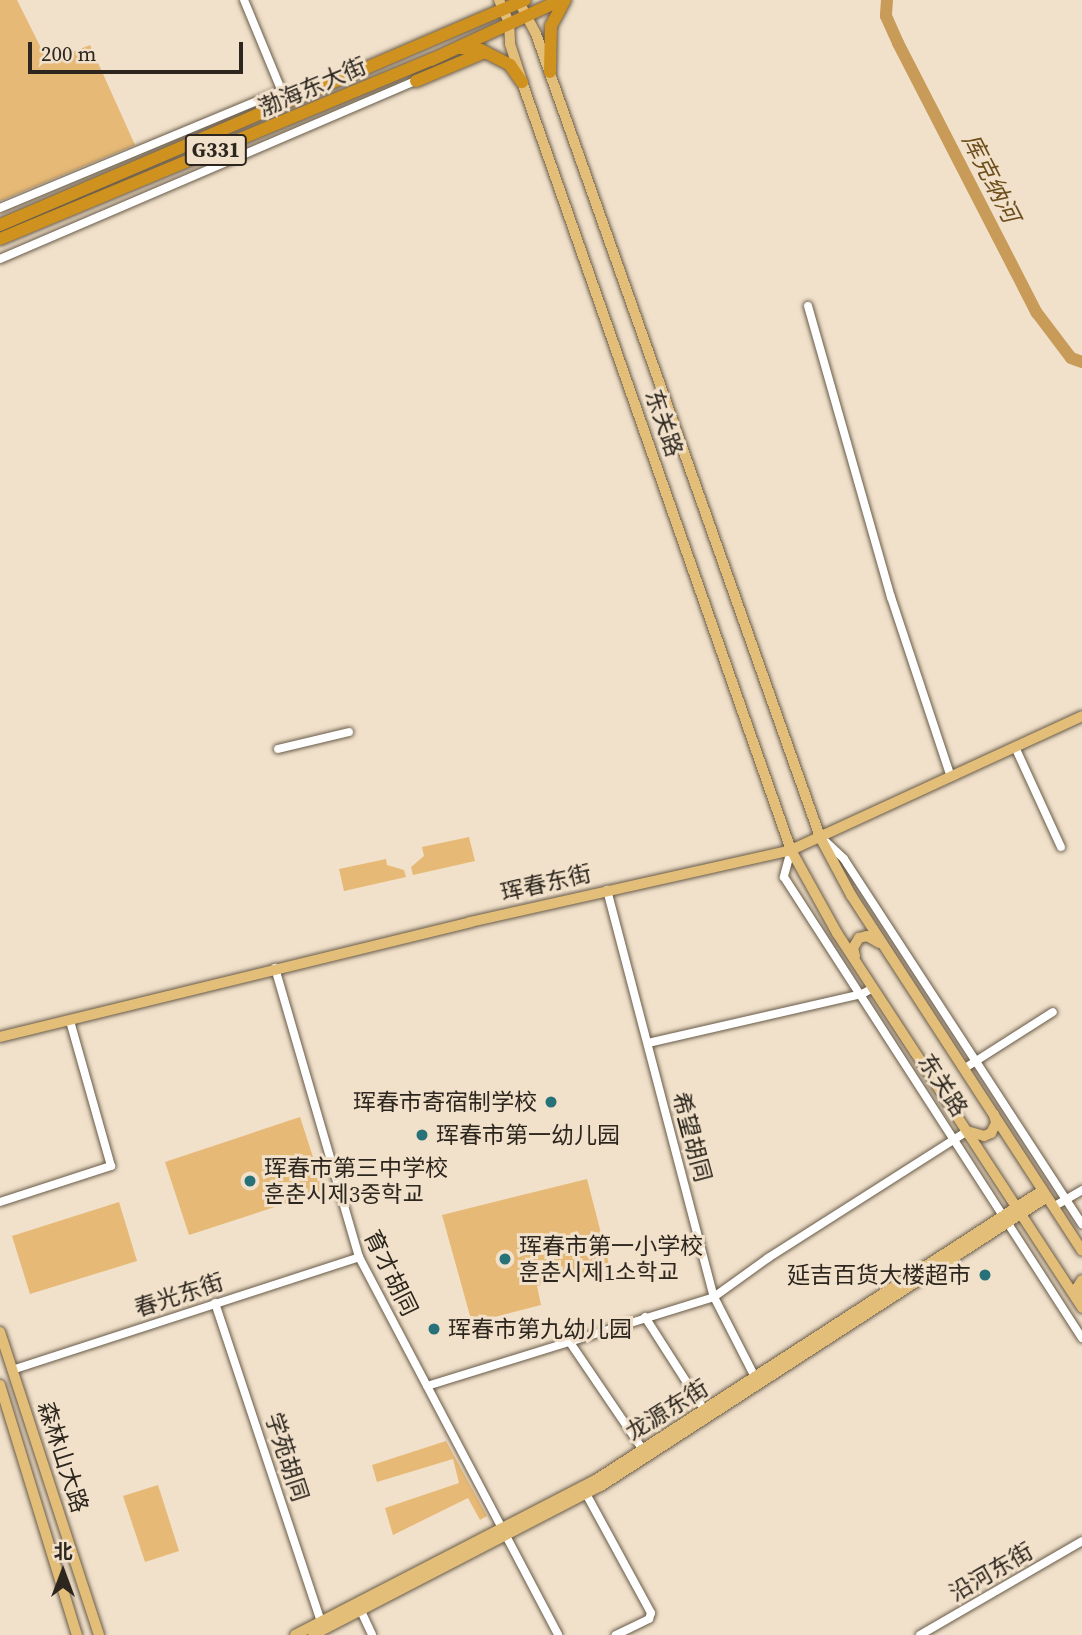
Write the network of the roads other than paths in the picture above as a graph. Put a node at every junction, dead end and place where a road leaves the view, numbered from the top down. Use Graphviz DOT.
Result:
graph roads {
  1 [pos="244,0"];
  2 [pos="563,0"];
  3 [pos="520,1"];
  4 [pos="501,5"];
  5 [pos="524,16"];
  6 [pos="509,22"];
  7 [pos="424,43"];
  8 [pos="454,50"];
  9 [pos="485,52"];
  10 [pos="431,60"];
  11 [pos="550,72"];
  12 [pos="416,81"];
  13 [pos="523,82"];
  14 [pos="284,97"];
  15 [pos="0,208"];
  16 [pos="0,225"];
  17 [pos="0,239"];
  18 [pos="0,259"];
  19 [pos="808,306"];
  20 [pos="1082,716"];
  21 [pos="349,733"];
  22 [pos="1015,747"];
  23 [pos="278,750"];
  24 [pos="951,777"];
  25 [pos="820,838"];
  26 [pos="1062,847"];
  27 [pos="791,850"];
  28 [pos="607,890"];
  29 [pos="889,952"];
  30 [pos="859,966"];
  31 [pos="275,968"];
  32 [pos="873,988"];
  33 [pos="860,995"];
  34 [pos="1053,1012"];
  35 [pos="70,1021"];
  36 [pos="0,1037"];
  37 [pos="648,1043"];
  38 [pos="976,1061"];
  39 [pos="965,1068"];
  40 [pos="990,1105"];
  41 [pos="967,1131"];
  42 [pos="954,1140"];
  43 [pos="1082,1190"];
  44 [pos="1047,1198"];
  45 [pos="1066,1199"];
  46 [pos="0,1202"];
  47 [pos="1019,1211"];
  48 [pos="1005,1220"];
  49 [pos="1082,1224"];
  50 [pos="1082,1251"];
  51 [pos="359,1257"];
  52 [pos="1082,1280"];
  53 [pos="714,1297"];
  54 [pos="215,1303"];
  55 [pos="1081,1306"];
  56 [pos="645,1317"];
  57 [pos="0,1332"];
  58 [pos="1082,1338"];
  59 [pos="569,1341"];
  60 [pos="12,1370"];
  61 [pos="758,1382"];
  62 [pos="0,1385"];
  63 [pos="427,1386"];
  64 [pos="705,1411"];
  65 [pos="643,1450"];
  66 [pos="584,1490"];
  67 [pos="504,1532"];
  68 [pos="1082,1541"];
  69 [pos="361,1611"];
  70 [pos="321,1622"];
  71 [pos="96,1634"];
  72 [pos="77,1635"];
  73 [pos="295,1635"];
  74 [pos="313,1635"];
  75 [pos="372,1635"];
  76 [pos="558,1635"];
  77 [pos="616,1635"];
  78 [pos="920,1635"];
  1 -- 14 [label="street"];
  2 -- 5 [label="highway, 渤海东大街 / G331"];
  2 -- 11 [label="highway"];
  3 -- 4 [label="highway, 渤海东大街 / G331"];
  3 -- 5 [label="main road, 东关路"];
  4 -- 6 [label="main road, 东关路"];
  4 -- 7 [label="highway, 渤海东大街 / G331"];
  5 -- 6 [label="highway, 渤海东大街 / G331"];
  5 -- 11 [label="main road, 东关路"];
  6 -- 8 [label="highway, 渤海东大街 / G331"];
  6 -- 13 [label="main road, 东关路"];
  7 -- 10 [label="highway"];
  7 -- 14 [label="highway, 渤海东大街 / G331"];
  8 -- 9 [label="highway"];
  8 -- 10 [label="highway, 渤海东大街 / G331"];
  9 -- 12 [label="highway"];
  9 -- 13 [label="highway"];
  10 -- 17 [label="highway, 渤海东大街 / G331"];
  11 -- 25 [label="main road, 东关路"];
  12 -- 18 [label="street, 渤海东大街"];
  13 -- 27 [label="main road, 东关路"];
  14 -- 15 [label="street, 渤海东大街"];
  14 -- 16 [label="highway, 渤海东大街 / G331"];
  19 -- 24 [label="street"];
  20 -- 22 [label="main road, 珲春东街"];
  21 -- 23 [label="street"];
  22 -- 24 [label="main road, 珲春东街"];
  22 -- 26 [label="street"];
  24 -- 25 [label="main road, 珲春东街"];
  25 -- 27 [label="main road, 珲春东街"];
  25 -- 29 [label="main road, 东关路"];
  25 -- 38 [label="street, 东关路"];
  27 -- 28 [label="main road, 珲春东街"];
  27 -- 30 [label="main road, 东关路"];
  27 -- 33 [label="street, 东关路"];
  28 -- 31 [label="main road, 珲春东街"];
  28 -- 37 [label="street, 希望胡同"];
  29 -- 30 [label="main road"];
  29 -- 39 [label="main road, 东关路"];
  30 -- 32 [label="main road, 东关路"];
  31 -- 35 [label="main road, 珲春东街"];
  31 -- 51 [label="street, 育才胡同"];
  32 -- 33 [label="street"];
  32 -- 41 [label="main road, 东关路"];
  33 -- 37 [label="street"];
  33 -- 42 [label="street, 东关路"];
  34 -- 38 [label="street"];
  35 -- 36 [label="main road, 珲春东街"];
  35 -- 46 [label="street"];
  37 -- 53 [label="street, 希望胡同"];
  38 -- 39 [label="street"];
  38 -- 45 [label="street, 东关路"];
  39 -- 40 [label="main road, 东关路"];
  40 -- 41 [label="main road"];
  40 -- 44 [label="main road, 东关路"];
  41 -- 42 [label="street"];
  41 -- 47 [label="main road, 东关路"];
  42 -- 48 [label="street, 东关路"];
  42 -- 53 [label="street"];
  43 -- 45 [label="street"];
  44 -- 45 [label="street"];
  44 -- 47 [label="main road, 龙源东街"];
  44 -- 50 [label="main road, 东关路"];
  45 -- 49 [label="street, 东关路"];
  47 -- 48 [label="main road, 龙源东街"];
  47 -- 55 [label="main road, 东关路"];
  48 -- 58 [label="street, 东关路"];
  48 -- 61 [label="main road, 龙源东街"];
  51 -- 54 [label="street, 春光东街"];
  51 -- 63 [label="street, 育才胡同"];
  52 -- 55 [label="main road"];
  53 -- 56 [label="street"];
  53 -- 61 [label="street, 希望胡同"];
  54 -- 60 [label="street, 春光东街"];
  54 -- 70 [label="street, 学苑胡同"];
  56 -- 59 [label="street"];
  56 -- 64 [label="street"];
  57 -- 60 [label="main road, 森林山大路"];
  59 -- 63 [label="street"];
  59 -- 65 [label="street"];
  60 -- 71 [label="main road, 森林山大路"];
  61 -- 64 [label="main road, 龙源东街"];
  61 -- 66 [label="main road, 龙源东街"];
  62 -- 72 [label="main road, 森林山大路"];
  63 -- 67 [label="street, 育才胡同"];
  64 -- 65 [label="main road, 龙源东街"];
  65 -- 66 [label="main road, 龙源东街"];
  66 -- 67 [label="main road, 龙源东街"];
  66 -- 77 [label="street"];
  67 -- 69 [label="main road, 龙源东街"];
  67 -- 70 [label="main road, 龙源东街"];
  67 -- 76 [label="street, 育才胡同"];
  68 -- 78 [label="street, 沿河东街"];
  69 -- 74 [label="main road, 龙源东街"];
  69 -- 75 [label="street"];
  70 -- 73 [label="main road, 龙源东街"];
}
